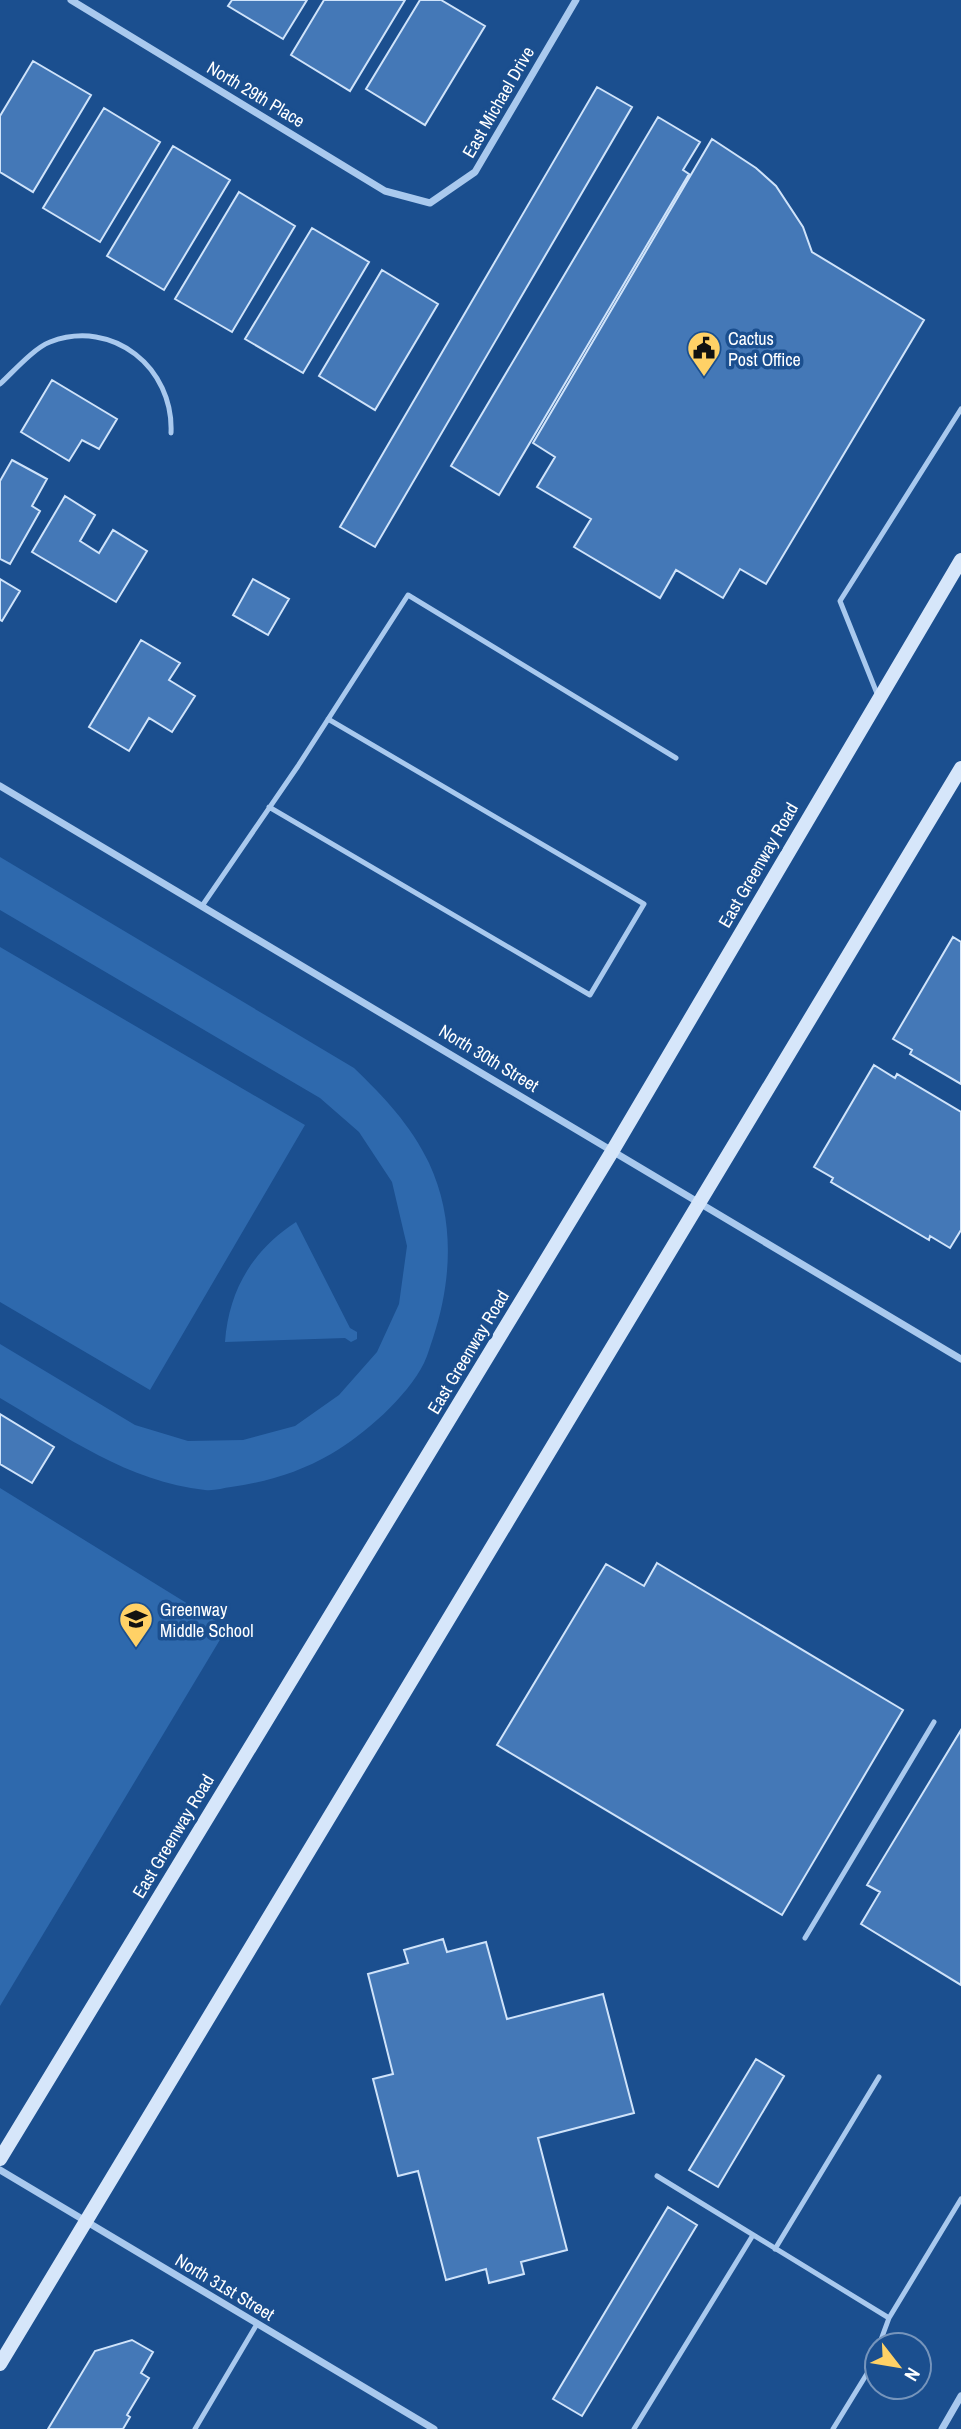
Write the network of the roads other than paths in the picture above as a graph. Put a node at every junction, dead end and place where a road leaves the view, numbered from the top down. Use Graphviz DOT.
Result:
graph roads {
  1 [pos="71,0"];
  2 [pos="576,0"];
  3 [pos="430,203"];
  4 [pos="0,384"];
  5 [pos="961,409"];
  6 [pos="171,433"];
  7 [pos="961,560"];
  8 [pos="879,698"];
  9 [pos="328,719"];
  10 [pos="676,758"];
  11 [pos="961,768"];
  12 [pos="0,786"];
  13 [pos="269,807"];
  14 [pos="202,906"];
  15 [pos="613,1150"];
  16 [pos="700,1203"];
  17 [pos="961,1359"];
  18 [pos="934,1722"];
  19 [pos="805,1938"];
  20 [pos="879,2077"];
  21 [pos="0,2159"];
  22 [pos="0,2170"];
  23 [pos="657,2176"];
  24 [pos="961,2199"];
  25 [pos="85,2222"];
  26 [pos="753,2235"];
  27 [pos="775,2249"];
  28 [pos="889,2318"];
  29 [pos="257,2324"];
  30 [pos="884,2331"];
  31 [pos="0,2364"];
  32 [pos="863,2380"];
  33 [pos="961,2396"];
  34 [pos="195,2429"];
  35 [pos="434,2429"];
  36 [pos="634,2429"];
  37 [pos="833,2429"];
  38 [pos="942,2429"];
  1 -- 3 [label="street, North 29th Place"];
  2 -- 3 [label="street, East Michael Drive"];
  4 -- 6 [label="lane"];
  5 -- 8 [label="lane"];
  7 -- 8 [label="main road, East Greenway Road"];
  8 -- 15 [label="main road, East Greenway Road"];
  9 -- 10 [label="lane"];
  9 -- 13 [label="lane"];
  9 -- 13 [label="lane"];
  11 -- 16 [label="main road"];
  12 -- 14 [label="street, North 30th Street"];
  13 -- 14 [label="lane"];
  14 -- 15 [label="street, North 30th Street"];
  15 -- 16 [label="street, North 30th Street"];
  15 -- 21 [label="main road, East Greenway Road"];
  16 -- 17 [label="street, North 30th Street"];
  16 -- 25 [label="main road"];
  18 -- 19 [label="lane"];
  20 -- 27 [label="lane"];
  22 -- 25 [label="street, North 31st Street"];
  23 -- 26 [label="lane"];
  24 -- 28 [label="lane"];
  25 -- 29 [label="street, North 31st Street"];
  25 -- 31 [label="main road"];
  26 -- 27 [label="lane"];
  26 -- 36 [label="lane"];
  27 -- 28 [label="lane"];
  28 -- 30 [label="lane"];
  29 -- 34 [label="lane"];
  29 -- 35 [label="street, North 31st Street"];
  32 -- 37 [label="lane"];
  33 -- 38 [label="street"];
}
